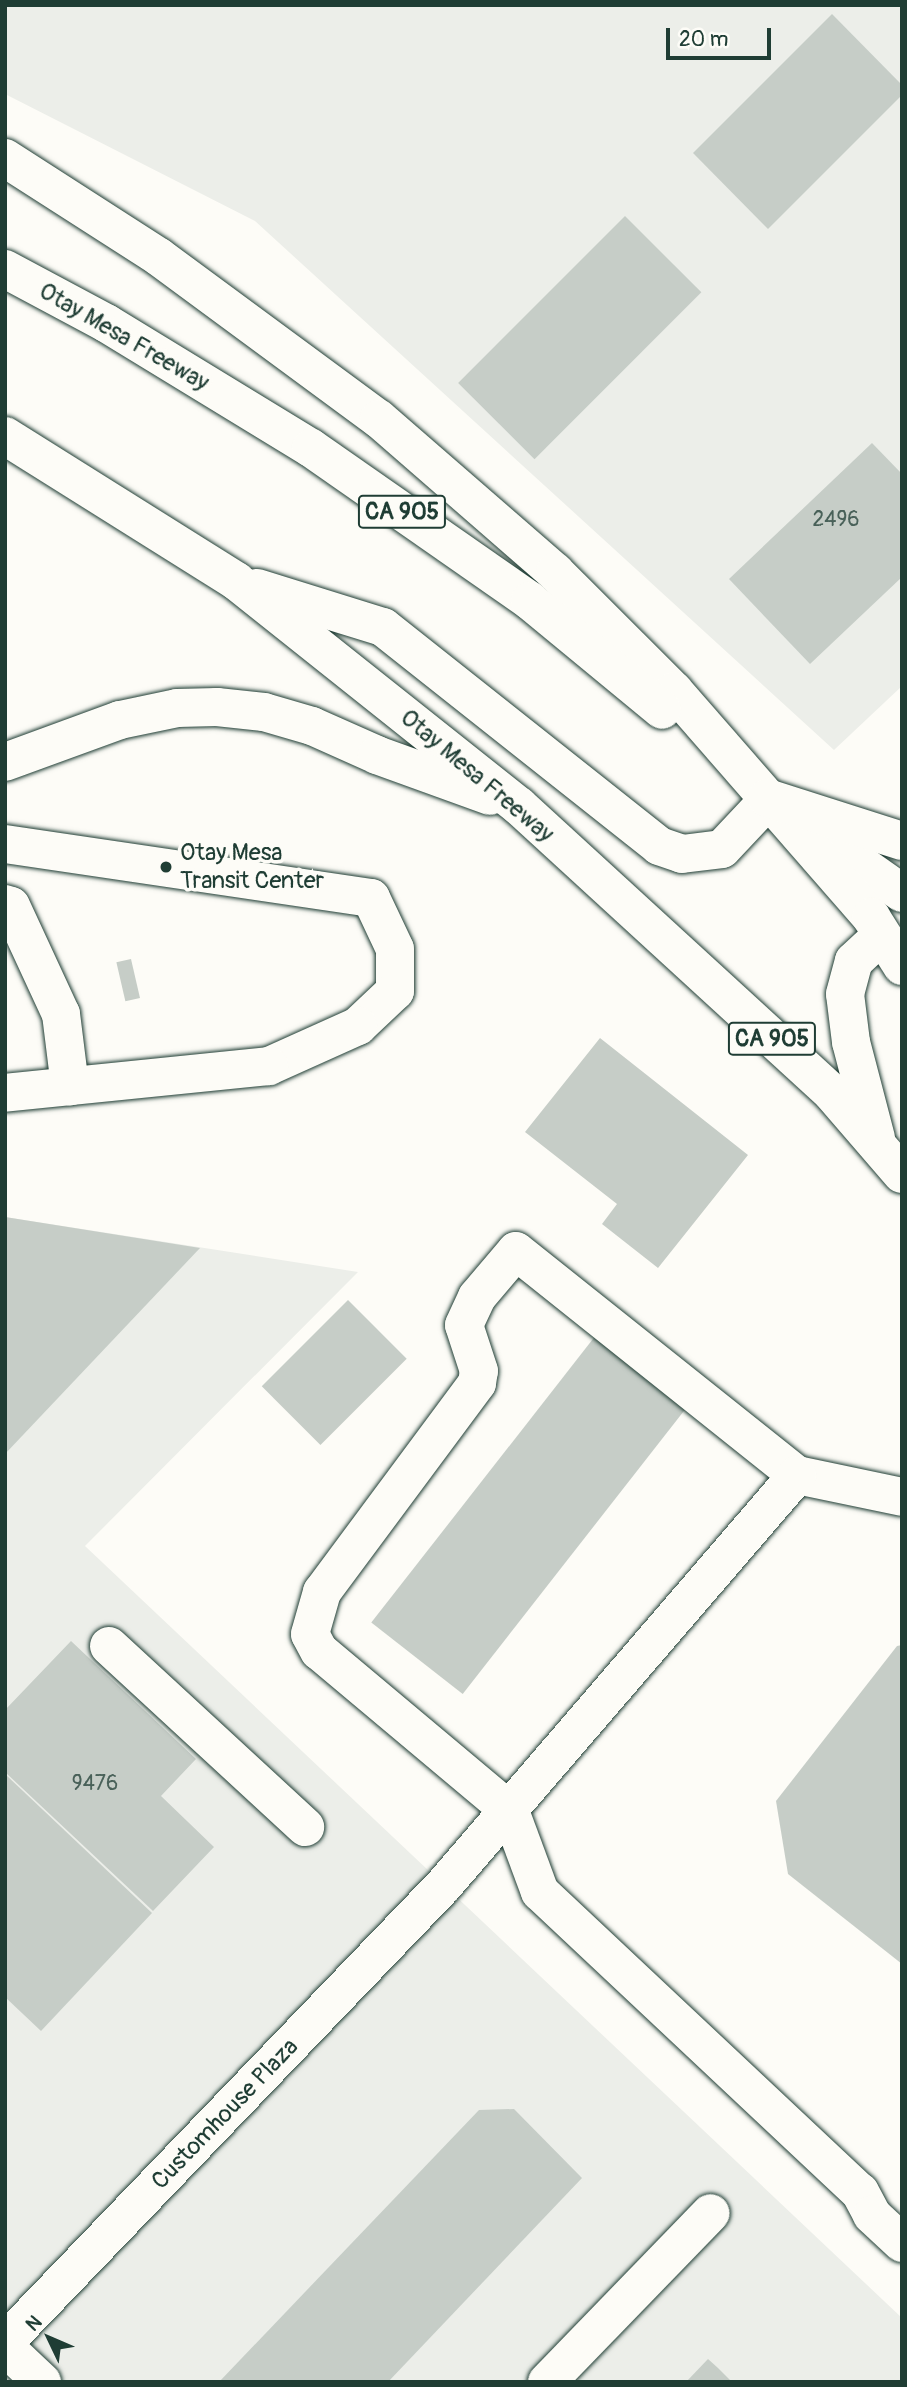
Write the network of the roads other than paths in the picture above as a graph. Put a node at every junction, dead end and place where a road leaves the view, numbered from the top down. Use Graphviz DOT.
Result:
graph roads {
  1 [pos="5,158"];
  2 [pos="5,269"];
  3 [pos="5,436"];
  4 [pos="236,581"];
  5 [pos="5,762"];
  6 [pos="769,799"];
  7 [pos="519,806"];
  8 [pos="902,841"];
  9 [pos="5,844"];
  10 [pos="902,894"];
  11 [pos="5,904"];
  12 [pos="892,951"];
  13 [pos="70,1086"];
  14 [pos="5,1093"];
  15 [pos="890,1161"];
  16 [pos="797,1475"];
  17 [pos="902,1497"];
  18 [pos="109,1646"];
  19 [pos="510,1811"];
  20 [pos="305,1827"];
  21 [pos="712,2213"];
  22 [pos="902,2243"];
  23 [pos="5,2345"];
  24 [pos="42,2382"];
  25 [pos="547,2382"];
  1 -- 6 [label="main road"];
  2 -- 6 [label="main road, Otay Mesa Freeway / CA 905"];
  3 -- 4 [label="main road, Otay Mesa Freeway / CA 905"];
  4 -- 6 [label="main road"];
  4 -- 7 [label="main road, Otay Mesa Freeway / CA 905"];
  5 -- 7 [label="main road"];
  6 -- 8 [label="main road, Otay Mesa Freeway / CA 905"];
  6 -- 10 [label="main road"];
  6 -- 12 [label="main road"];
  7 -- 15 [label="main road, Otay Mesa Freeway / CA 905"];
  9 -- 13 [label="main road"];
  11 -- 13 [label="main road"];
  12 -- 15 [label="main road"];
  13 -- 14 [label="main road"];
  16 -- 17 [label="main road"];
  16 -- 19 [label="main road, Customhouse Plaza"];
  16 -- 19 [label="main road"];
  18 -- 20 [label="main road"];
  19 -- 22 [label="main road"];
  19 -- 23 [label="main road, Customhouse Plaza"];
  21 -- 25 [label="main road"];
  23 -- 24 [label="main road"];
}
